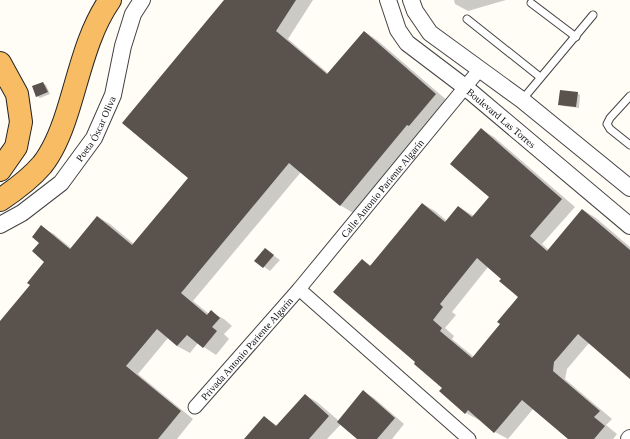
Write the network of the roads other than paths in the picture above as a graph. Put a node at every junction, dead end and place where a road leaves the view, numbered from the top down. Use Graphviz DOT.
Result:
graph roads {
  1 [pos="110,0"];
  2 [pos="142,0"];
  3 [pos="388,0"];
  4 [pos="411,0"];
  5 [pos="531,3"];
  6 [pos="594,15"];
  7 [pos="467,19"];
  8 [pos="576,37"];
  9 [pos="0,63"];
  10 [pos="480,69"];
  11 [pos="540,78"];
  12 [pos="465,87"];
  13 [pos="630,96"];
  14 [pos="522,100"];
  15 [pos="630,145"];
  16 [pos="0,170"];
  17 [pos="630,188"];
  18 [pos="0,200"];
  19 [pos="0,225"];
  20 [pos="630,226"];
  21 [pos="299,289"];
  22 [pos="195,408"];
  23 [pos="468,439"];
  1 -- 18 [label="highway"];
  2 -- 19 [label="street, Poeta Óscar Oliva"];
  3 -- 12 [label="street, Boulevard Las Torres"];
  4 -- 10 [label="street"];
  5 -- 8 [label="lane"];
  6 -- 8 [label="lane"];
  7 -- 11 [label="lane"];
  8 -- 11 [label="lane"];
  9 -- 16 [label="highway"];
  10 -- 12 [label="street, Calle Antonio Pariente Algarín"];
  10 -- 14 [label="street"];
  11 -- 14 [label="lane"];
  12 -- 20 [label="street, Boulevard Las Torres"];
  12 -- 21 [label="street, Calle Antonio Pariente Algarín"];
  13 -- 15 [label="lane"];
  14 -- 17 [label="street"];
  21 -- 22 [label="street, Privada Antonio Pariente Algarín"];
  21 -- 23 [label="street"];
}
